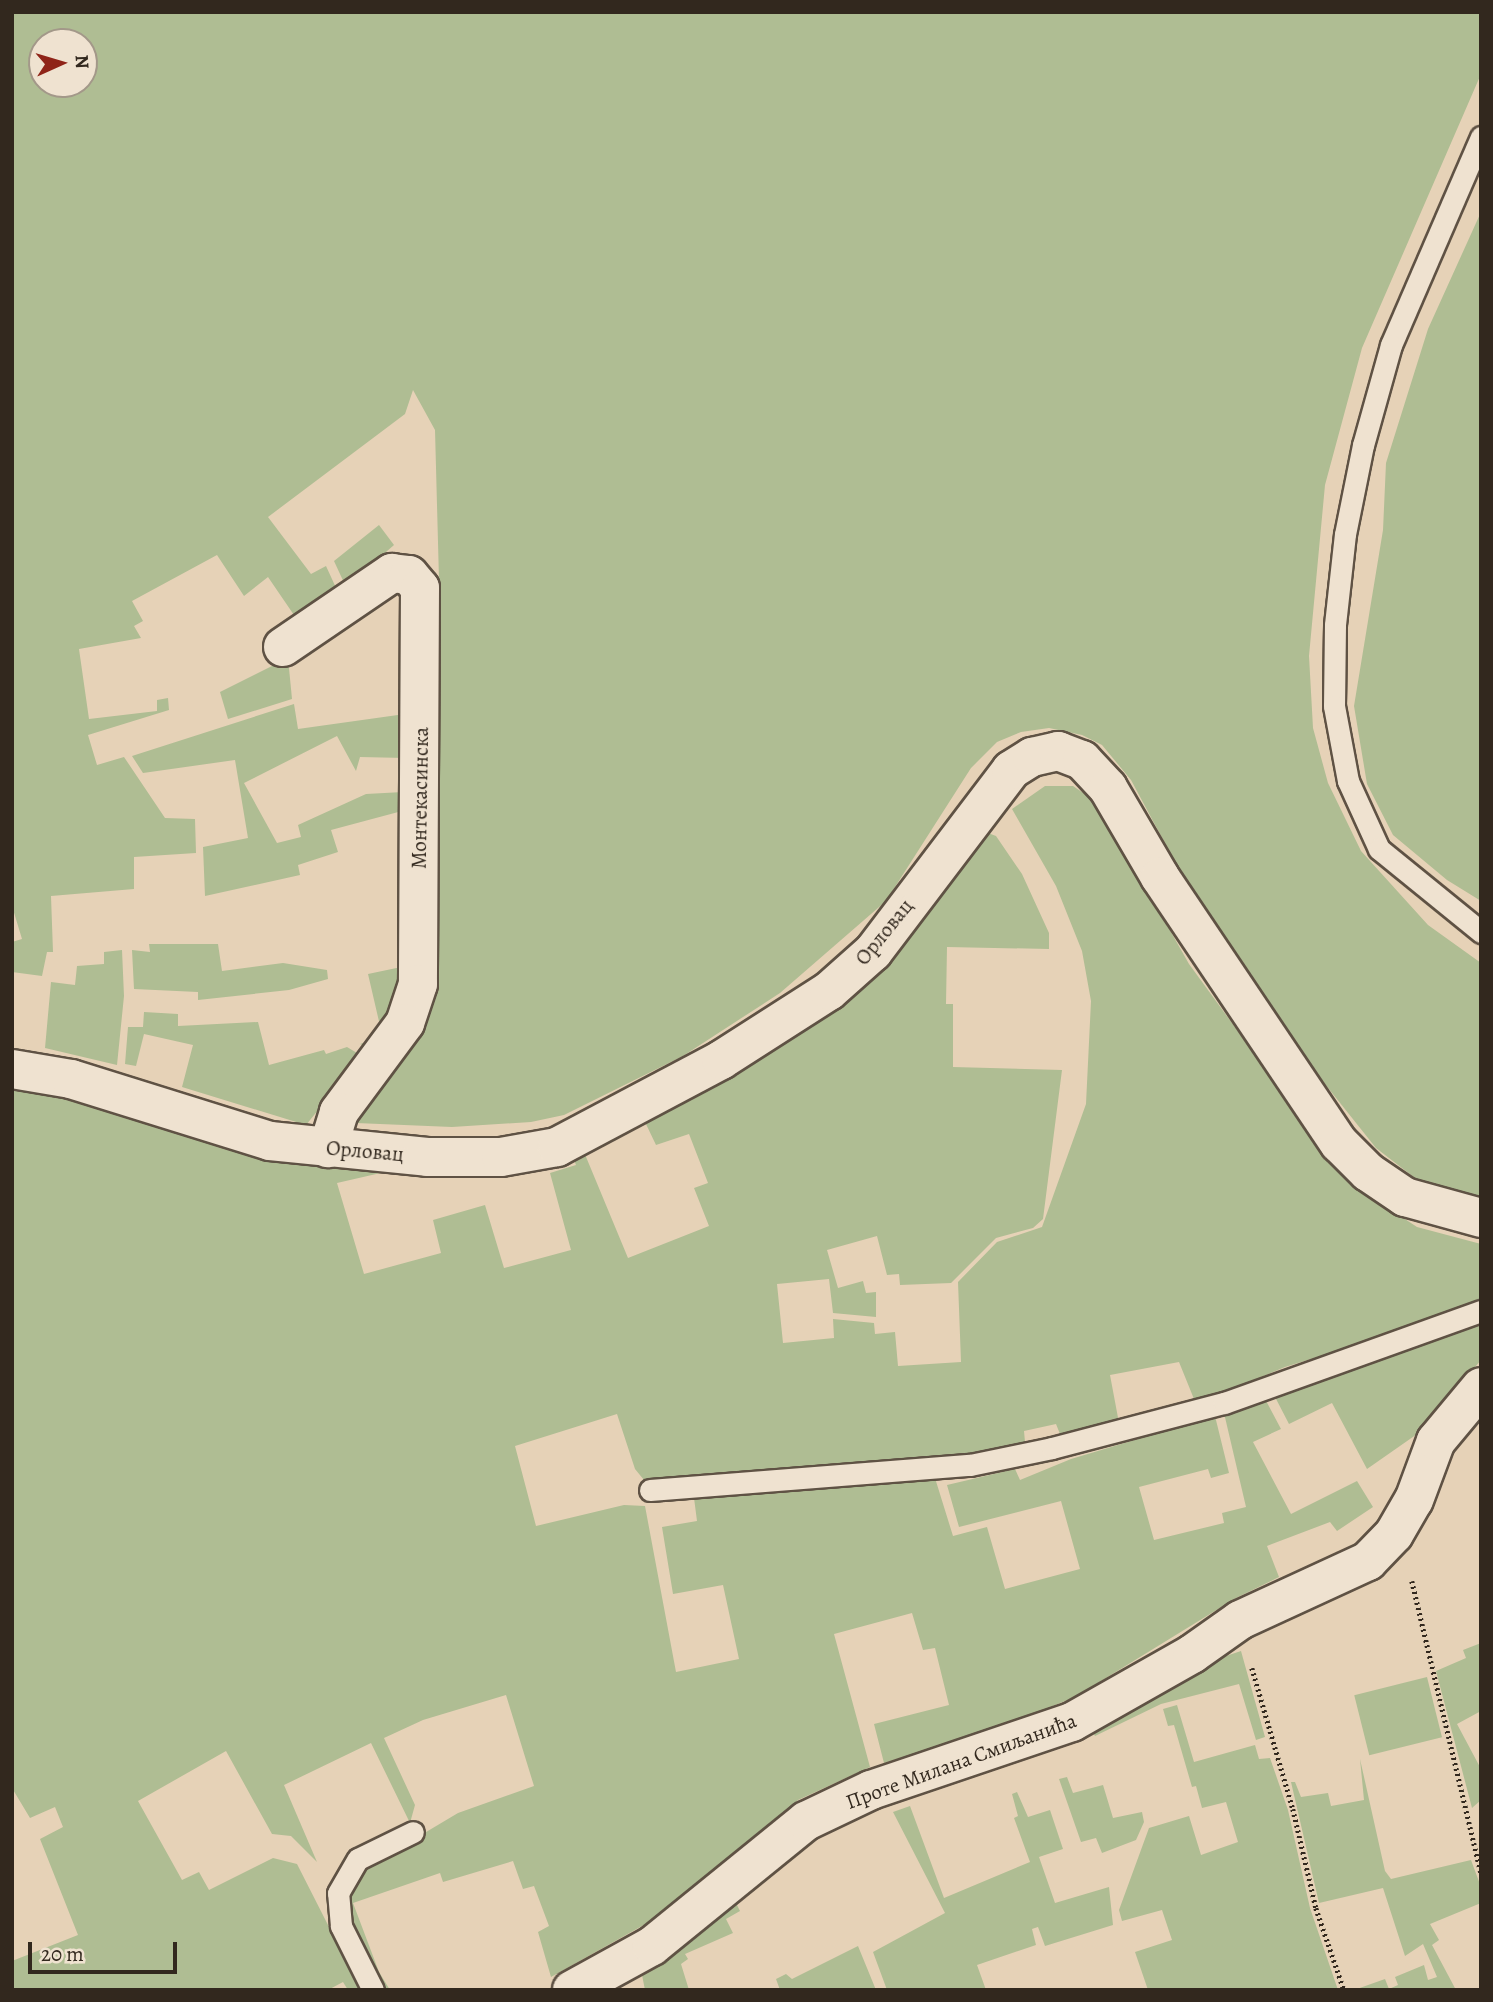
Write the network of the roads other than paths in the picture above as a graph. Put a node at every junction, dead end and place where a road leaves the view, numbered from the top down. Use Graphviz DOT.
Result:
graph roads {
  1 [pos="1481,137"];
  2 [pos="283,647"];
  3 [pos="1481,932"];
  4 [pos="12,1069"];
  5 [pos="328,1148"];
  6 [pos="1481,1218"];
  7 [pos="1481,1311"];
  8 [pos="1481,1387"];
  9 [pos="650,1490"];
  10 [pos="413,1832"];
  11 [pos="373,1990"];
  12 [pos="572,1990"];
  1 -- 3 [label="lane"];
  2 -- 5 [label="street, Монтекасинска"];
  4 -- 5 [label="street, Орловац"];
  5 -- 6 [label="street, Орловац"];
  7 -- 9 [label="lane"];
  8 -- 12 [label="street, Проте Милана Смиљанића"];
  10 -- 11 [label="lane"];
}
